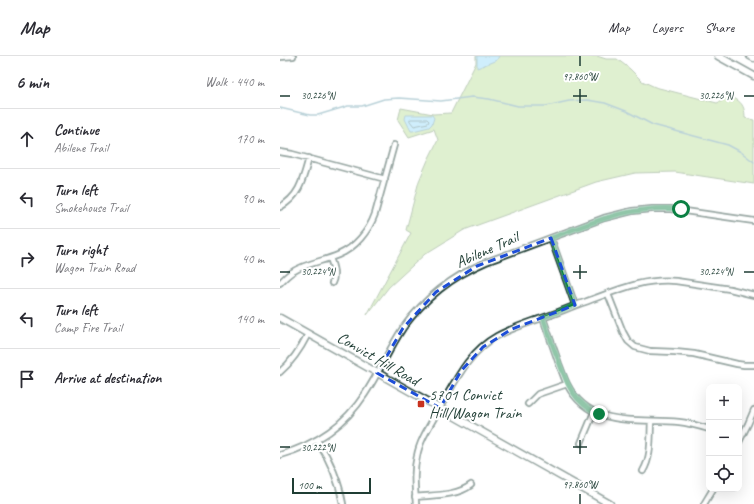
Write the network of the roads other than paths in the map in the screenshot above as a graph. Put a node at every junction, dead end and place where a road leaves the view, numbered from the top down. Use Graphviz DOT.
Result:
graph roads {
  1 [pos="293,56"];
  2 [pos="718,56"];
  3 [pos="750,56"];
  4 [pos="280,57"];
  5 [pos="754,58"];
  6 [pos="754,76"];
  7 [pos="394,146"];
  8 [pos="280,152"];
  9 [pos="309,158"];
  10 [pos="385,179"];
  11 [pos="280,207"];
  12 [pos="754,221"];
  13 [pos="551,238"];
  14 [pos="330,258"];
  15 [pos="332,283"];
  16 [pos="280,284"];
  17 [pos="608,294"];
  18 [pos="754,295"];
  19 [pos="575,305"];
  20 [pos="280,318"];
  21 [pos="543,318"];
  22 [pos="308,334"];
  23 [pos="754,365"];
  24 [pos="280,372"];
  25 [pos="377,373"];
  26 [pos="567,384"];
  27 [pos="528,404"];
  28 [pos="440,408"];
  29 [pos="754,410"];
  30 [pos="594,412"];
  31 [pos="651,421"];
  32 [pos="706,428"];
  33 [pos="742,436"];
  34 [pos="317,440"];
  35 [pos="581,443"];
  36 [pos="280,455"];
  37 [pos="643,471"];
  38 [pos="471,485"];
  39 [pos="711,492"];
  40 [pos="415,497"];
  41 [pos="343,504"];
  42 [pos="416,504"];
  43 [pos="610,504"];
  44 [pos="704,504"];
  1 -- 4 [label="street"];
  2 -- 6 [label="street"];
  3 -- 5 [label="street"];
  7 -- 10 [label="street"];
  8 -- 9 [label="street"];
  9 -- 10 [label="street"];
  9 -- 11 [label="street"];
  10 -- 14 [label="street"];
  12 -- 13 [label="street, Abilene Trail"];
  13 -- 19 [label="street"];
  13 -- 25 [label="street, Abilene Trail"];
  14 -- 15 [label="street"];
  14 -- 16 [label="street"];
  17 -- 18 [label="street"];
  17 -- 19 [label="street"];
  17 -- 23 [label="street"];
  19 -- 21 [label="street"];
  20 -- 22 [label="street, Convict Hill Road"];
  21 -- 26 [label="street"];
  21 -- 28 [label="street"];
  22 -- 24 [label="street"];
  22 -- 25 [label="street, Convict Hill Road"];
  25 -- 28 [label="street, Convict Hill Road"];
  25 -- 34 [label="street, Abilene Trail"];
  26 -- 27 [label="street"];
  26 -- 30 [label="street"];
  28 -- 40 [label="street"];
  28 -- 43 [label="street, Convict Hill Road"];
  29 -- 33 [label="street"];
  30 -- 31 [label="street"];
  30 -- 35 [label="street"];
  31 -- 32 [label="street"];
  31 -- 37 [label="street"];
  34 -- 36 [label="street, Abilene Trail"];
  34 -- 41 [label="street"];
  38 -- 40 [label="street"];
  39 -- 44 [label="street"];
  40 -- 42 [label="street"];
}
